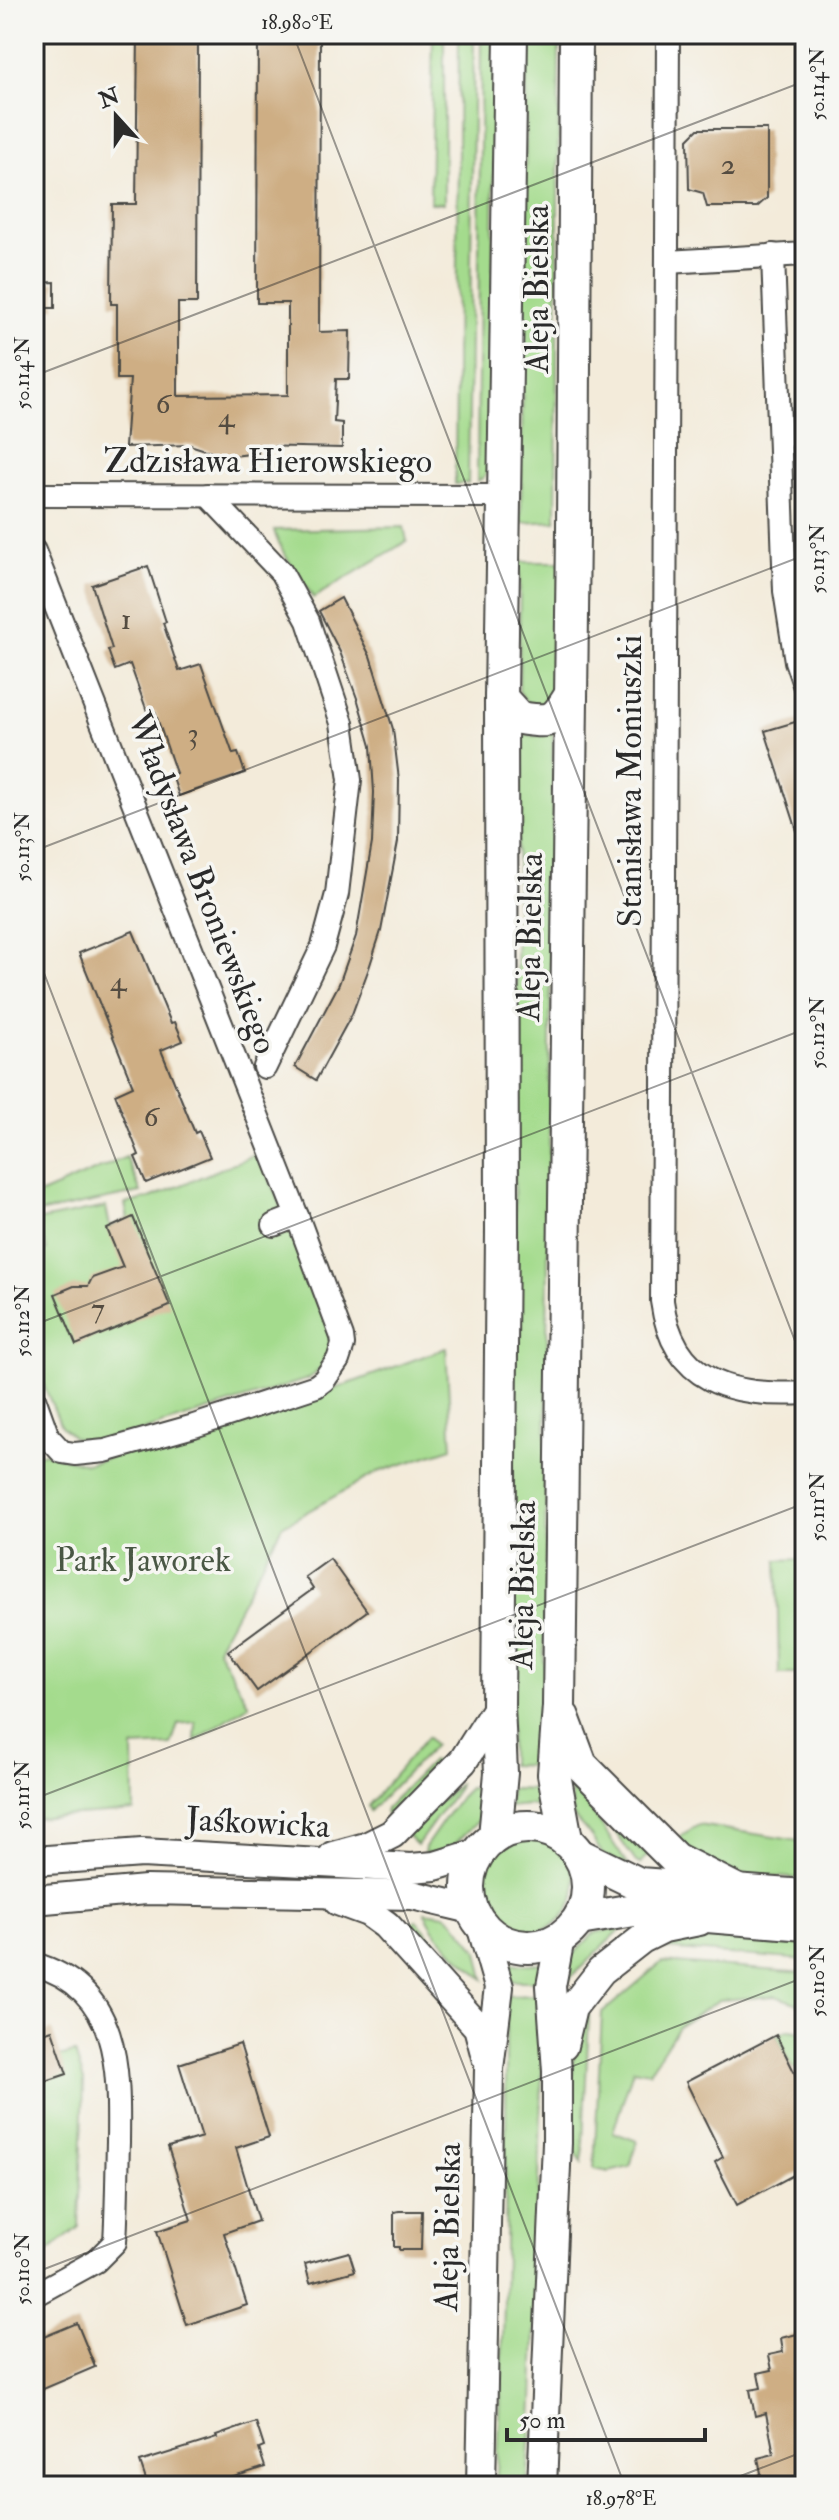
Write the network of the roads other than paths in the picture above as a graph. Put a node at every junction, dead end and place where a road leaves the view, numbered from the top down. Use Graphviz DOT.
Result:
graph roads {
  1 [pos="511,34"];
  2 [pos="576,34"];
  3 [pos="668,34"];
  4 [pos="805,254"];
  5 [pos="773,255"];
  6 [pos="667,262"];
  7 [pos="34,495"];
  8 [pos="208,495"];
  9 [pos="503,496"];
  10 [pos="34,551"];
  11 [pos="805,687"];
  12 [pos="570,696"];
  13 [pos="501,698"];
  14 [pos="265,1067"];
  15 [pos="297,1216"];
  16 [pos="274,1225"];
  17 [pos="799,1394"];
  18 [pos="34,1398"];
  19 [pos="498,1706"];
  20 [pos="559,1706"];
  21 [pos="486,1844"];
  22 [pos="573,1847"];
  23 [pos="34,1861"];
  24 [pos="309,1862"];
  25 [pos="314,1893"];
  26 [pos="805,1896"];
  27 [pos="34,1900"];
  28 [pos="732,1904"];
  29 [pos="476,1917"];
  30 [pos="805,1924"];
  31 [pos="570,1928"];
  32 [pos="34,1964"];
  33 [pos="489,2069"];
  34 [pos="557,2071"];
  35 [pos="34,2295"];
  36 [pos="481,2486"];
  37 [pos="542,2486"];
  1 -- 9 [label="main road, Aleja Bielska"];
  2 -- 12 [label="main road, Aleja Bielska"];
  3 -- 6 [label="street, Stanisława Moniuszki"];
  4 -- 5 [label="street"];
  5 -- 6 [label="street"];
  5 -- 11 [label="street"];
  6 -- 17 [label="street, Stanisława Moniuszki"];
  7 -- 8 [label="street, Zdzisława Hierowskiego"];
  8 -- 9 [label="street, Zdzisława Hierowskiego"];
  8 -- 14 [label="street, Władysława Broniewskiego"];
  9 -- 13 [label="main road, Aleja Bielska"];
  10 -- 15 [label="street, Władysława Broniewskiego"];
  12 -- 13 [label="main road"];
  12 -- 20 [label="main road, Aleja Bielska"];
  13 -- 19 [label="main road, Aleja Bielska"];
  15 -- 16 [label="street"];
  15 -- 18 [label="street, Władysława Broniewskiego"];
  19 -- 21 [label="main road, Aleja Bielska"];
  19 -- 24 [label="street"];
  20 -- 22 [label="main road, Aleja Bielska"];
  20 -- 28 [label="main road"];
  21 -- 22 [label="main road"];
  21 -- 24 [label="street, Jaśkowicka"];
  21 -- 29 [label="main road"];
  22 -- 28 [label="main road"];
  22 -- 31 [label="main road"];
  23 -- 24 [label="street, Jaśkowicka"];
  25 -- 27 [label="street, Jaśkowicka"];
  25 -- 29 [label="street, Jaśkowicka"];
  25 -- 33 [label="street"];
  26 -- 28 [label="main road"];
  28 -- 30 [label="main road"];
  28 -- 31 [label="main road"];
  28 -- 34 [label="street"];
  29 -- 31 [label="main road"];
  29 -- 33 [label="street, Aleja Bielska"];
  31 -- 34 [label="street"];
  32 -- 35 [label="street"];
  33 -- 36 [label="street, Aleja Bielska"];
  34 -- 37 [label="street"];
}
